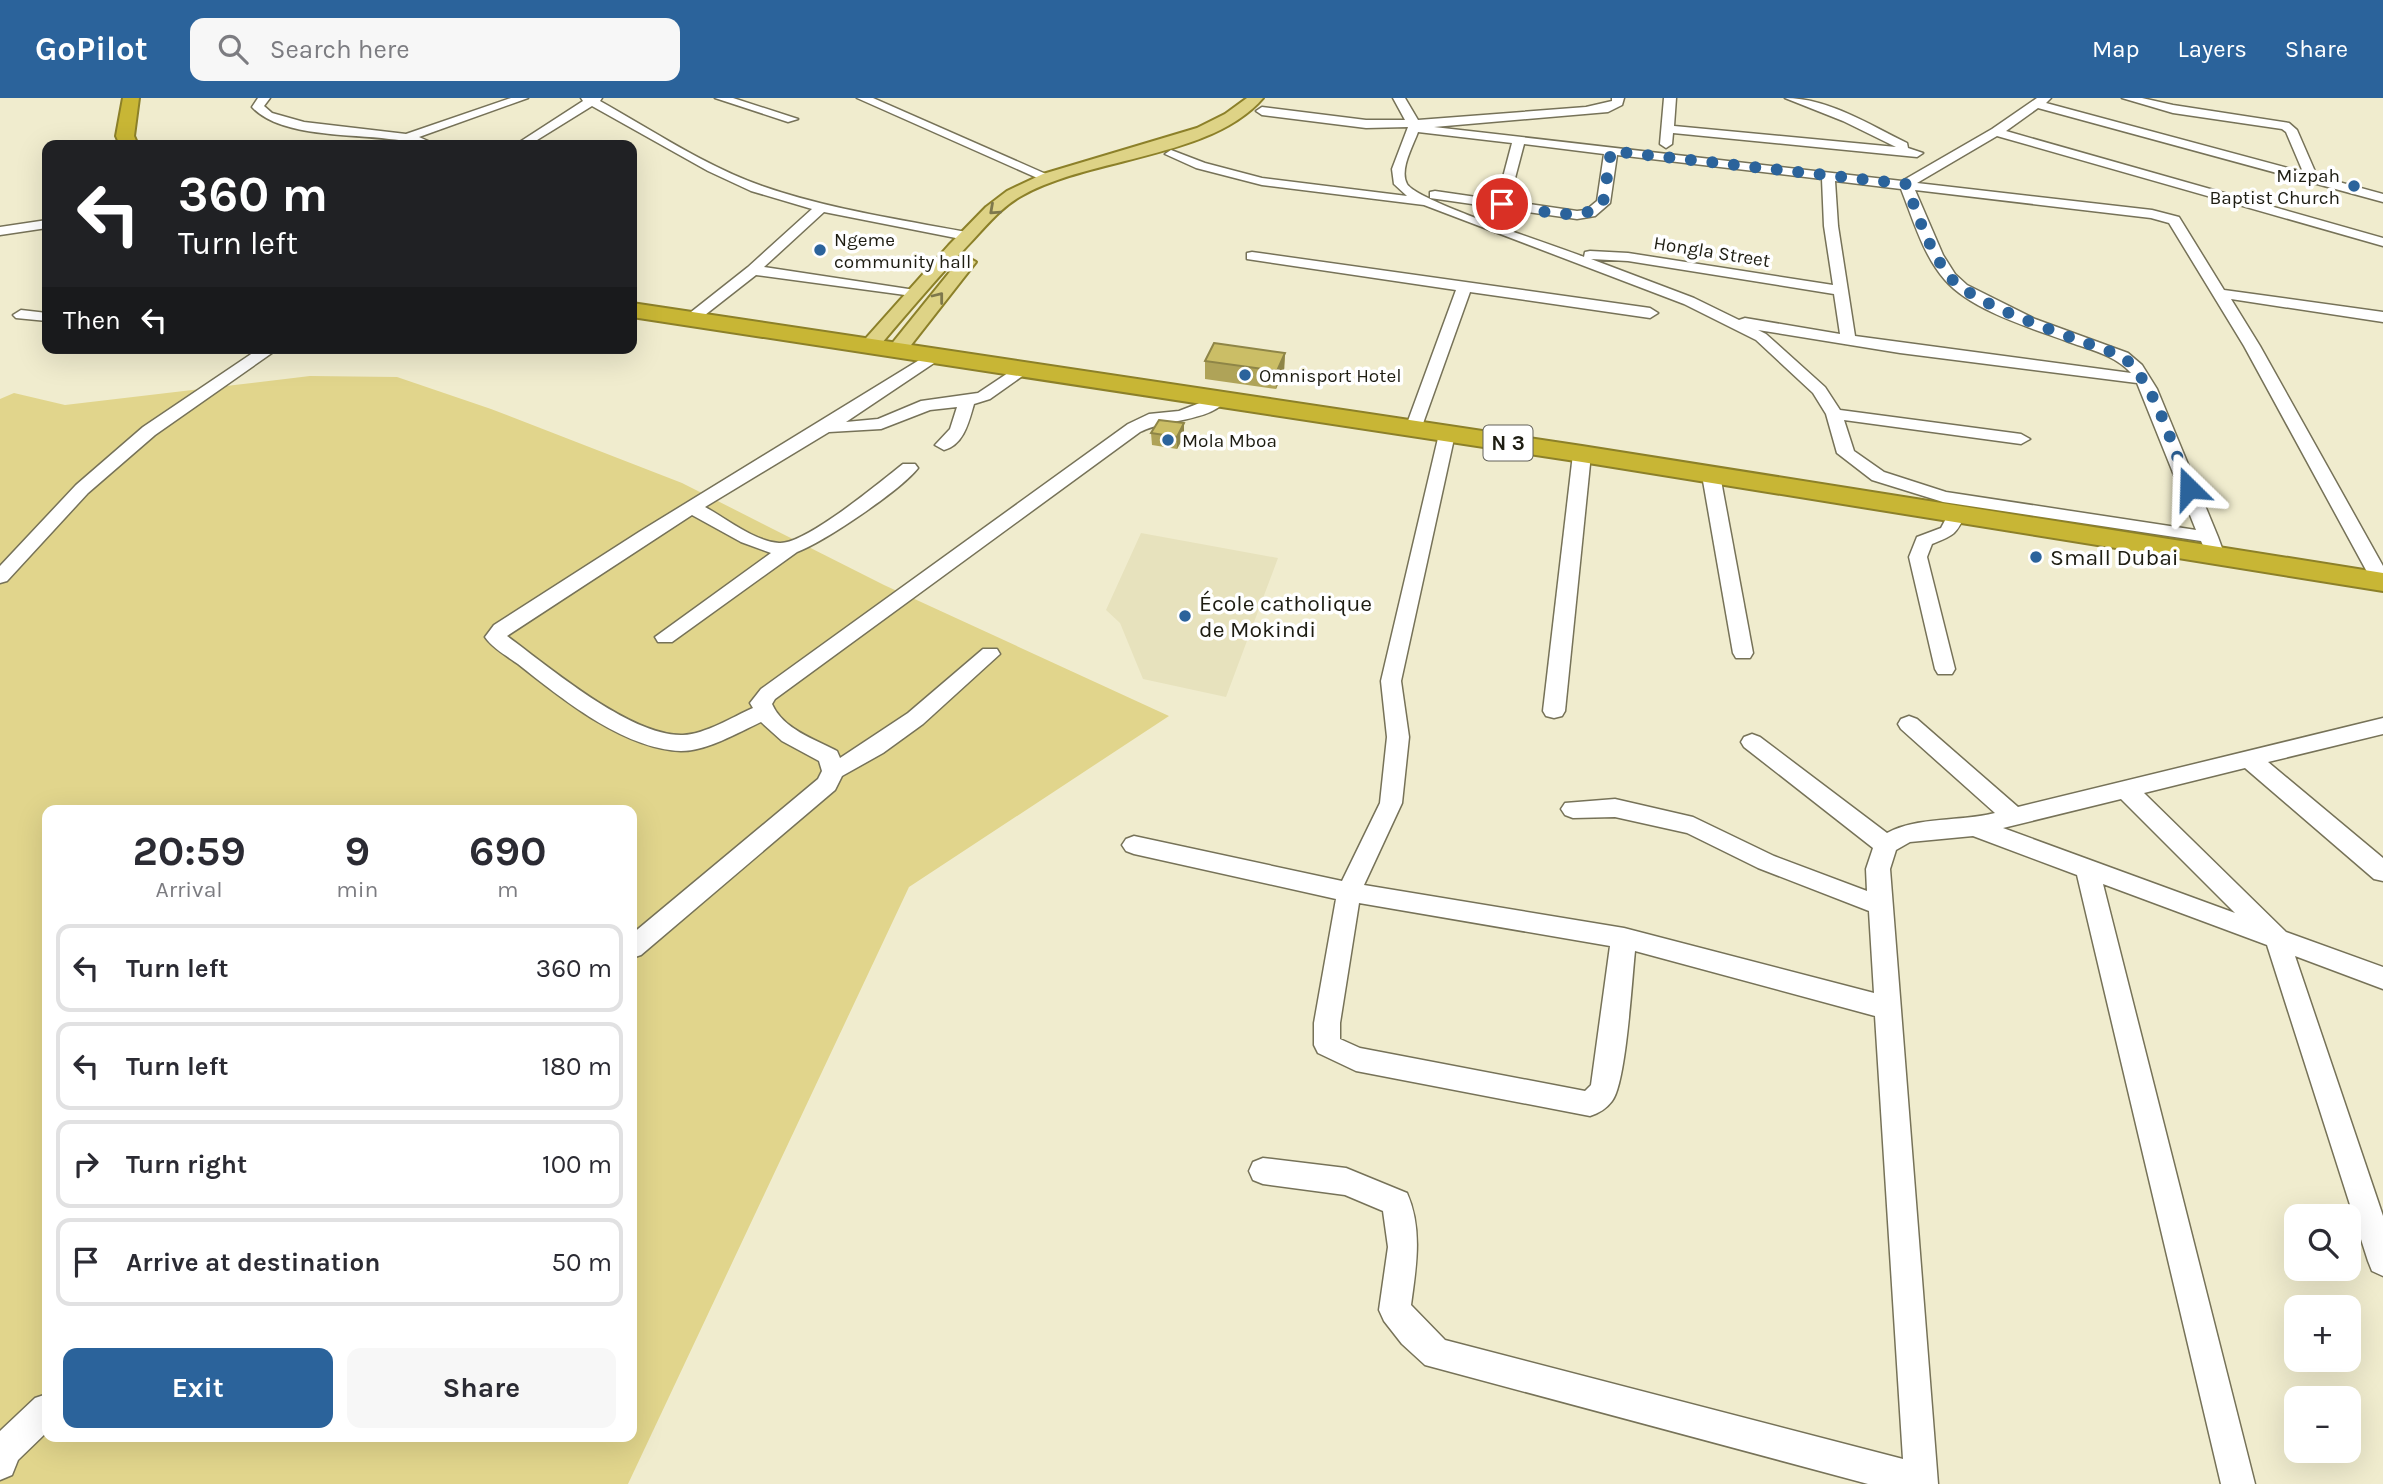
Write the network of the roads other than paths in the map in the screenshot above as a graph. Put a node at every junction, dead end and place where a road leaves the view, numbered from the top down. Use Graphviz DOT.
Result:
graph roads {
  1 [pos="131,98"];
  2 [pos="264,98"];
  3 [pos="522,98"];
  4 [pos="721,98"];
  5 [pos="867,98"];
  6 [pos="1276,98"];
  7 [pos="1399,98"];
  8 [pos="1599,98"];
  9 [pos="1670,98"];
  10 [pos="1791,98"];
  11 [pos="2128,98"];
  12 [pos="592,99"];
  13 [pos="1618,100"];
  14 [pos="2041,101"];
  15 [pos="1259,105"];
  16 [pos="792,119"];
  17 [pos="1415,126"];
  18 [pos="1667,129"];
  19 [pos="1996,132"];
  20 [pos="406,137"];
  21 [pos="127,140"];
  22 [pos="397,140"];
  23 [pos="415,140"];
  24 [pos="529,140"];
  25 [pos="1519,140"];
  26 [pos="1611,151"];
  27 [pos="1917,153"];
  28 [pos="1171,155"];
  29 [pos="1665,158"];
  30 [pos="1940,165"];
  31 [pos="1828,175"];
  32 [pos="1049,178"];
  33 [pos="2312,179"];
  34 [pos="1906,184"];
  35 [pos="1407,191"];
  36 [pos="2383,198"];
  37 [pos="1431,204"];
  38 [pos="1502,204"];
  39 [pos="822,207"];
  40 [pos="42,225"];
  41 [pos="0,231"];
  42 [pos="966,236"];
  43 [pos="2383,242"];
  44 [pos="1252,256"];
  45 [pos="1576,257"];
  46 [pos="753,270"];
  47 [pos="1464,287"];
  48 [pos="1843,291"];
  49 [pos="915,293"];
  50 [pos="2217,293"];
  51 [pos="637,311"];
  52 [pos="1650,313"];
  53 [pos="21,315"];
  54 [pos="42,317"];
  55 [pos="2383,317"];
  56 [pos="691,319"];
  57 [pos="1732,321"];
  58 [pos="1848,339"];
  59 [pos="869,346"];
  60 [pos="897,351"];
  61 [pos="262,354"];
  62 [pos="934,356"];
  63 [pos="1023,370"];
  64 [pos="2143,379"];
  65 [pos="967,401"];
  66 [pos="1218,401"];
  67 [pos="1834,414"];
  68 [pos="824,428"];
  69 [pos="1413,429"];
  70 [pos="1447,435"];
  71 [pos="2021,439"];
  72 [pos="944,445"];
  73 [pos="1581,454"];
  74 [pos="909,468"];
  75 [pos="1712,475"];
  76 [pos="692,507"];
  77 [pos="1957,513"];
  78 [pos="2212,545"];
  79 [pos="789,550"];
  80 [pos="0,577"];
  81 [pos="2383,581"];
  82 [pos="665,637"];
  83 [pos="1743,653"];
  84 [pos="990,654"];
  85 [pos="1945,669"];
  86 [pos="1554,710"];
  87 [pos="764,712"];
  88 [pos="1909,724"];
  89 [pos="2383,726"];
  90 [pos="1752,742"];
  91 [pos="2249,759"];
  92 [pos="833,771"];
  93 [pos="2124,789"];
  94 [pos="1573,809"];
  95 [pos="2014,817"];
  96 [pos="1974,827"];
  97 [pos="1134,845"];
  98 [pos="1886,845"];
  99 [pos="2087,869"];
  100 [pos="2383,872"];
  101 [pos="1349,892"];
  102 [pos="1881,906"];
  103 [pos="1624,938"];
  104 [pos="2277,939"];
  105 [pos="637,944"];
  106 [pos="2383,978"];
  107 [pos="1888,1008"];
  108 [pos="1263,1171"];
  109 [pos="2383,1261"];
  110 [pos="42,1415"];
  111 [pos="0,1463"];
  112 [pos="1921,1482"];
  113 [pos="2238,1484"];
  1 -- 21 [label="highway"];
  2 -- 20 [label="street"];
  3 -- 20 [label="street"];
  4 -- 16 [label="street"];
  5 -- 32 [label="street"];
  6 -- 15 [label="main road"];
  7 -- 17 [label="street"];
  8 -- 13 [label="street"];
  9 -- 18 [label="street"];
  10 -- 27 [label="street"];
  11 -- 33 [label="street"];
  12 -- 24 [label="street"];
  12 -- 39 [label="street"];
  13 -- 17 [label="street"];
  14 -- 19 [label="street"];
  14 -- 33 [label="street"];
  15 -- 17 [label="street"];
  15 -- 28 [label="main road"];
  15 -- 32 [label="main road"];
  17 -- 25 [label="street"];
  17 -- 35 [label="street"];
  18 -- 27 [label="street"];
  18 -- 29 [label="street"];
  19 -- 30 [label="street"];
  19 -- 43 [label="street"];
  20 -- 22 [label="street"];
  20 -- 23 [label="street"];
  25 -- 26 [label="street"];
  25 -- 38 [label="street"];
  26 -- 29 [label="street"];
  26 -- 38 [label="street"];
  27 -- 30 [label="street"];
  28 -- 37 [label="street"];
  60 -- 28 [label="main road, one-way"];
  29 -- 31 [label="street"];
  30 -- 34 [label="street"];
  31 -- 34 [label="street"];
  31 -- 48 [label="street"];
  32 -- 42 [label="main road, one-way"];
  33 -- 36 [label="street"];
  34 -- 50 [label="street"];
  34 -- 64 [label="street"];
  35 -- 37 [label="street"];
  35 -- 38 [label="street"];
  37 -- 45 [label="street"];
  39 -- 42 [label="street"];
  39 -- 46 [label="street"];
  40 -- 41 [label="street"];
  42 -- 49 [label="main road"];
  44 -- 47 [label="street"];
  45 -- 48 [label="street, Hongla Street"];
  45 -- 57 [label="street"];
  46 -- 49 [label="street"];
  46 -- 56 [label="street"];
  47 -- 52 [label="street"];
  47 -- 69 [label="street"];
  48 -- 58 [label="street"];
  49 -- 59 [label="main road"];
  50 -- 55 [label="street"];
  50 -- 81 [label="street"];
  51 -- 56 [label="highway, N 3"];
  53 -- 54 [label="street"];
  56 -- 59 [label="highway, N 3"];
  57 -- 58 [label="street"];
  57 -- 67 [label="street"];
  58 -- 64 [label="street"];
  59 -- 60 [label="highway, N 3"];
  60 -- 62 [label="highway, N 3"];
  61 -- 80 [label="street"];
  62 -- 63 [label="highway, N 3"];
  62 -- 68 [label="street"];
  63 -- 65 [label="street"];
  63 -- 66 [label="highway, N 3"];
  64 -- 78 [label="street"];
  65 -- 68 [label="street"];
  65 -- 72 [label="street"];
  66 -- 69 [label="highway, N 3"];
  66 -- 87 [label="street"];
  67 -- 71 [label="street"];
  67 -- 78 [label="street"];
  68 -- 76 [label="street"];
  69 -- 70 [label="highway, N 3"];
  70 -- 73 [label="highway, N 3"];
  70 -- 101 [label="street"];
  73 -- 75 [label="highway, N 3"];
  73 -- 86 [label="street"];
  74 -- 79 [label="street"];
  75 -- 77 [label="highway, N 3"];
  75 -- 83 [label="street"];
  76 -- 79 [label="street"];
  76 -- 87 [label="street"];
  77 -- 78 [label="highway, N 3"];
  77 -- 85 [label="street"];
  78 -- 81 [label="highway, N 3"];
  79 -- 82 [label="street"];
  84 -- 92 [label="street"];
  87 -- 92 [label="street"];
  88 -- 95 [label="street"];
  89 -- 91 [label="street"];
  90 -- 98 [label="street"];
  91 -- 93 [label="street"];
  91 -- 100 [label="street"];
  92 -- 105 [label="street"];
  93 -- 95 [label="street"];
  93 -- 104 [label="street"];
  94 -- 102 [label="street"];
  95 -- 96 [label="street"];
  96 -- 98 [label="street"];
  96 -- 99 [label="street"];
  97 -- 101 [label="street"];
  98 -- 102 [label="street"];
  99 -- 104 [label="street"];
  99 -- 113 [label="street"];
  101 -- 103 [label="street"];
  101 -- 103 [label="street"];
  102 -- 107 [label="street"];
  103 -- 107 [label="street"];
  104 -- 106 [label="street"];
  104 -- 109 [label="street"];
  107 -- 112 [label="street"];
  108 -- 112 [label="street"];
  110 -- 111 [label="street"];
}
